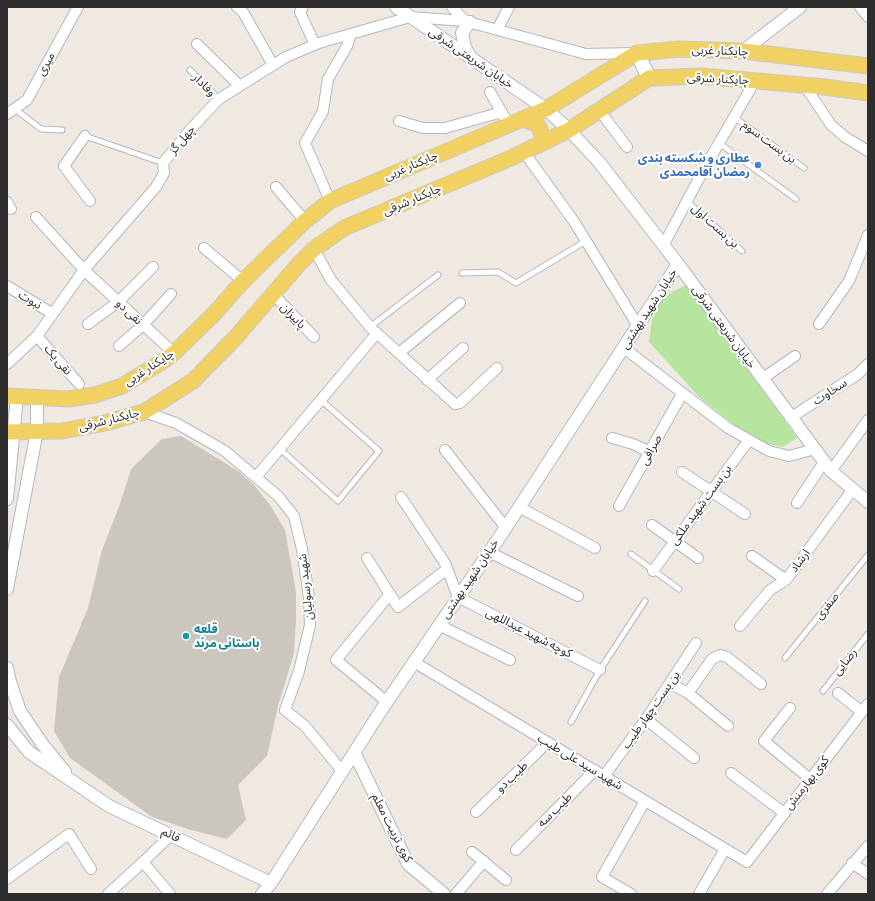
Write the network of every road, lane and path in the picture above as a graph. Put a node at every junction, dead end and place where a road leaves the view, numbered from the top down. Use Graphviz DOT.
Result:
graph roads {
  1 [pos="78,7"];
  2 [pos="237,7"];
  3 [pos="303,7"];
  4 [pos="396,7"];
  5 [pos="452,7"];
  6 [pos="509,7"];
  7 [pos="800,7"];
  8 [pos="860,7"];
  9 [pos="410,17"];
  10 [pos="868,17"];
  11 [pos="468,21"];
  12 [pos="497,30"];
  13 [pos="351,34"];
  14 [pos="198,44"];
  15 [pos="315,45"];
  16 [pos="743,51"];
  17 [pos="637,53"];
  18 [pos="472,59"];
  19 [pos="273,65"];
  20 [pos="868,66"];
  21 [pos="190,70"];
  22 [pos="648,78"];
  23 [pos="755,81"];
  24 [pos="240,86"];
  25 [pos="805,86"];
  26 [pos="490,92"];
  27 [pos="868,93"];
  28 [pos="219,99"];
  29 [pos="546,109"];
  30 [pos="599,110"];
  31 [pos="11,112"];
  32 [pos="734,117"];
  33 [pos="511,119"];
  34 [pos="399,121"];
  35 [pos="62,130"];
  36 [pos="569,130"];
  37 [pos="85,136"];
  38 [pos="543,143"];
  39 [pos="719,143"];
  40 [pos="627,147"];
  41 [pos="868,151"];
  42 [pos="524,152"];
  43 [pos="163,163"];
  44 [pos="804,168"];
  45 [pos="276,187"];
  46 [pos="796,199"];
  47 [pos="90,201"];
  48 [pos="330,201"];
  49 [pos="687,201"];
  50 [pos="36,217"];
  51 [pos="304,221"];
  52 [pos="868,235"];
  53 [pos="586,241"];
  54 [pos="663,246"];
  55 [pos="204,248"];
  56 [pos="314,249"];
  57 [pos="742,251"];
  58 [pos="678,264"];
  59 [pos="153,267"];
  60 [pos="84,270"];
  61 [pos="462,273"];
  62 [pos="438,274"];
  63 [pos="243,281"];
  64 [pos="7,286"];
  65 [pos="171,294"];
  66 [pos="273,294"];
  67 [pos="118,302"];
  68 [pos="460,303"];
  69 [pos="53,314"];
  70 [pos="88,324"];
  71 [pos="819,324"];
  72 [pos="143,325"];
  73 [pos="638,326"];
  74 [pos="373,330"];
  75 [pos="37,336"];
  76 [pos="314,338"];
  77 [pos="119,346"];
  78 [pos="463,348"];
  79 [pos="624,348"];
  80 [pos="174,353"];
  81 [pos="399,354"];
  82 [pos="795,356"];
  83 [pos="7,364"];
  84 [pos="868,364"];
  85 [pos="497,368"];
  86 [pos="762,379"];
  87 [pos="428,380"];
  88 [pos="79,384"];
  89 [pos="682,394"];
  90 [pos="12,397"];
  91 [pos="37,397"];
  92 [pos="321,400"];
  93 [pos="144,412"];
  94 [pos="790,418"];
  95 [pos="868,420"];
  96 [pos="10,432"];
  97 [pos="37,432"];
  98 [pos="612,438"];
  99 [pos="749,440"];
  100 [pos="280,449"];
  101 [pos="815,449"];
  102 [pos="446,450"];
  103 [pos="650,452"];
  104 [pos="828,466"];
  105 [pos="682,472"];
  106 [pos="256,477"];
  107 [pos="854,489"];
  108 [pos="711,492"];
  109 [pos="401,497"];
  110 [pos="7,499"];
  111 [pos="868,502"];
  112 [pos="797,503"];
  113 [pos="619,506"];
  114 [pos="519,507"];
  115 [pos="745,514"];
  116 [pos="652,525"];
  117 [pos="506,528"];
  118 [pos="675,541"];
  119 [pos="595,548"];
  120 [pos="489,552"];
  121 [pos="631,554"];
  122 [pos="868,555"];
  123 [pos="752,556"];
  124 [pos="367,558"];
  125 [pos="698,558"];
  126 [pos="447,569"];
  127 [pos="653,571"];
  128 [pos="786,580"];
  129 [pos="7,589"];
  130 [pos="679,589"];
  131 [pos="390,594"];
  132 [pos="578,596"];
  133 [pos="458,597"];
  134 [pos="645,601"];
  135 [pos="439,625"];
  136 [pos="740,626"];
  137 [pos="868,634"];
  138 [pos="696,643"];
  139 [pos="785,658"];
  140 [pos="510,660"];
  141 [pos="414,662"];
  142 [pos="7,668"];
  143 [pos="600,670"];
  144 [pos="8,682"];
  145 [pos="670,684"];
  146 [pos="761,684"];
  147 [pos="823,691"];
  148 [pos="688,693"];
  149 [pos="838,693"];
  150 [pos="387,702"];
  151 [pos="790,708"];
  152 [pos="865,708"];
  153 [pos="646,719"];
  154 [pos="572,722"];
  155 [pos="7,725"];
  156 [pos="728,726"];
  157 [pos="548,742"];
  158 [pos="354,752"];
  159 [pos="694,758"];
  160 [pos="594,770"];
  161 [pos="342,771"];
  162 [pos="732,773"];
  163 [pos="604,776"];
  164 [pos="810,779"];
  165 [pos="73,782"];
  166 [pos="645,801"];
  167 [pos="476,812"];
  168 [pos="784,813"];
  169 [pos="171,835"];
  170 [pos="868,846"];
  171 [pos="725,849"];
  172 [pos="516,850"];
  173 [pos="472,852"];
  174 [pos="484,861"];
  175 [pos="144,862"];
  176 [pos="747,862"];
  177 [pos="852,863"];
  178 [pos="91,869"];
  179 [pos="868,874"];
  180 [pos="7,879"];
  181 [pos="506,880"];
  182 [pos="271,883"];
  183 [pos="108,894"];
  184 [pos="170,894"];
  185 [pos="262,894"];
  186 [pos="444,894"];
  187 [pos="456,894"];
  188 [pos="632,894"];
  189 [pos="700,894"];
  190 [pos="827,894"];
  1 -- 31 [label="street, میری"];
  2 -- 19 [label="street"];
  3 -- 15 [label="street"];
  4 -- 9 [label="street, خیابان شریعتی شرقی"];
  5 -- 11 [label="street"];
  6 -- 12 [label="street"];
  7 -- 16 [label="street"];
  8 -- 10 [label="street"];
  9 -- 11 [label="street"];
  9 -- 13 [label="street, چهل گز"];
  9 -- 18 [label="street, خیابان شریعتی شرقی"];
  11 -- 12 [label="street"];
  11 -- 18 [label="street"];
  12 -- 17 [label="street"];
  13 -- 15 [label="street, چهل گز"];
  13 -- 48 [label="street"];
  14 -- 24 [label="street"];
  15 -- 19 [label="street, چهل گز"];
  16 -- 17 [label="main road, چایکنار غربی"];
  16 -- 20 [label="main road, چایکنار غربی"];
  17 -- 22 [label="main road"];
  17 -- 29 [label="main road, چایکنار غربی"];
  18 -- 29 [label="street, خیابان شریعتی شرقی"];
  19 -- 24 [label="street, چهل گز"];
  21 -- 28 [label="lane, وفادار"];
  22 -- 23 [label="main road, چایکنار شرقی"];
  22 -- 30 [label="main road, چایکنار شرقی"];
  23 -- 25 [label="main road, چایکنار شرقی"];
  23 -- 32 [label="street"];
  24 -- 28 [label="street, چهل گز"];
  25 -- 27 [label="main road, چایکنار شرقی"];
  25 -- 41 [label="street"];
  26 -- 33 [label="street"];
  28 -- 43 [label="street, چهل گز"];
  29 -- 33 [label="main road, چایکنار غربی"];
  29 -- 36 [label="street, خیابان شریعتی شرقی"];
  30 -- 36 [label="main road, چایکنار شرقی"];
  30 -- 40 [label="street"];
  31 -- 35 [label="lane"];
  32 -- 39 [label="street"];
  32 -- 44 [label="lane, بن بست سوم"];
  33 -- 34 [label="street"];
  33 -- 38 [label="main road"];
  33 -- 48 [label="main road, چایکنار غربی"];
  36 -- 38 [label="main road, چایکنار شرقی"];
  36 -- 54 [label="street, خیابان شریعتی شرقی"];
  37 -- 43 [label="lane"];
  37 -- 47 [label="street"];
  38 -- 42 [label="main road, چایکنار شرقی"];
  39 -- 46 [label="lane"];
  39 -- 49 [label="street"];
  42 -- 53 [label="street"];
  42 -- 56 [label="main road, چایکنار شرقی"];
  43 -- 60 [label="street, چهل گز"];
  45 -- 51 [label="street"];
  48 -- 51 [label="main road, چایکنار غربی"];
  49 -- 54 [label="street"];
  49 -- 57 [label="lane, بن بست اول"];
  50 -- 60 [label="street, نقی دو"];
  51 -- 63 [label="main road, چایکنار غربی"];
  52 -- 71 [label="street"];
  53 -- 61 [label="lane"];
  53 -- 73 [label="street"];
  54 -- 58 [label="street, خیابان شریعتی شرقی"];
  55 -- 63 [label="street"];
  56 -- 66 [label="main road, چایکنار شرقی"];
  56 -- 74 [label="street"];
  58 -- 73 [label="street, خیابان شهید بهشتی"];
  58 -- 86 [label="street, خیابان شریعتی شرقی"];
  59 -- 67 [label="street"];
  60 -- 67 [label="street, نقی دو"];
  60 -- 69 [label="street, چهل گز"];
  62 -- 74 [label="lane"];
  63 -- 80 [label="main road, چایکنار غربی"];
  64 -- 69 [label="street, نبوت"];
  65 -- 72 [label="street"];
  66 -- 76 [label="street, پاییزان"];
  66 -- 93 [label="main road, چایکنار شرقی"];
  67 -- 70 [label="street"];
  67 -- 72 [label="street, نقی دو"];
  68 -- 81 [label="street"];
  69 -- 75 [label="street, چهل گز"];
  72 -- 77 [label="street"];
  72 -- 80 [label="street, نقی دو"];
  73 -- 79 [label="street, خیابان شهید بهشتی"];
  74 -- 81 [label="street"];
  74 -- 92 [label="street"];
  75 -- 83 [label="street, چهل گز"];
  75 -- 88 [label="street, نقی یک"];
  78 -- 87 [label="street"];
  79 -- 89 [label="street"];
  79 -- 114 [label="street, خیابان شهید بهشتی"];
  80 -- 91 [label="main road, چایکنار غربی"];
  81 -- 87 [label="street"];
  82 -- 86 [label="street"];
  84 -- 94 [label="street, سخاوت"];
  85 -- 87 [label="street"];
  86 -- 94 [label="street, خیابان شریعتی شرقی"];
  89 -- 99 [label="street"];
  89 -- 103 [label="street, صرافی"];
  90 -- 91 [label="main road, چایکنار غربی"];
  90 -- 96 [label="street"];
  91 -- 97 [label="street"];
  92 -- 100 [label="street"];
  92 -- 100 [label="lane"];
  93 -- 97 [label="main road, چایکنار شرقی"];
  93 -- 106 [label="street, شهید رسولیان"];
  94 -- 101 [label="street, خیابان شریعتی شرقی"];
  95 -- 104 [label="street"];
  96 -- 97 [label="main road, چایکنار شرقی"];
  96 -- 110 [label="street"];
  97 -- 129 [label="street"];
  98 -- 103 [label="street"];
  99 -- 101 [label="street"];
  99 -- 108 [label="street, بن بست شهید ملکی"];
  100 -- 106 [label="street"];
  101 -- 104 [label="street, خیابان شریعتی شرقی"];
  102 -- 117 [label="street"];
  103 -- 113 [label="street, صرافی"];
  104 -- 107 [label="street, خیابان شریعتی شرقی"];
  104 -- 112 [label="street"];
  105 -- 108 [label="street"];
  106 -- 161 [label="street, شهید رسولیان"];
  107 -- 111 [label="street, خیابان شریعتی شرقی"];
  107 -- 128 [label="street, ارشاد"];
  108 -- 115 [label="street"];
  108 -- 118 [label="street, بن بست شهید ملکی"];
  109 -- 126 [label="street"];
  114 -- 117 [label="street, خیابان شهید بهشتی"];
  114 -- 119 [label="street"];
  116 -- 118 [label="street"];
  117 -- 120 [label="street, خیابان شهید بهشتی"];
  118 -- 125 [label="street"];
  118 -- 127 [label="street, بن بست شهید ملکی"];
  120 -- 132 [label="street"];
  120 -- 133 [label="street, خیابان شهید بهشتی"];
  121 -- 127 [label="lane"];
  122 -- 139 [label="lane, صفری"];
  123 -- 128 [label="street"];
  124 -- 131 [label="street"];
  126 -- 131 [label="street"];
  126 -- 133 [label="street"];
  127 -- 130 [label="lane"];
  128 -- 136 [label="street, ارشاد"];
  131 -- 150 [label="street"];
  133 -- 135 [label="street, خیابان شهید بهشتی"];
  133 -- 143 [label="street, کوچه شهید عبداللهی"];
  134 -- 143 [label="lane"];
  135 -- 140 [label="street"];
  135 -- 141 [label="street, خیابان شهید بهشتی"];
  137 -- 147 [label="lane, رضایی"];
  138 -- 145 [label="street, بن بست چهار طیب"];
  141 -- 150 [label="street, خیابان شهید بهشتی"];
  141 -- 157 [label="street, شهید سید علی طیب"];
  142 -- 144 [label="street"];
  143 -- 154 [label="lane"];
  144 -- 165 [label="street"];
  145 -- 148 [label="street"];
  145 -- 153 [label="street, بن بست چهار طیب"];
  146 -- 148 [label="street"];
  148 -- 156 [label="street"];
  149 -- 152 [label="street"];
  150 -- 158 [label="street, خیابان شهید بهشتی"];
  151 -- 164 [label="street"];
  152 -- 164 [label="street, کوی بهارمنش"];
  153 -- 159 [label="street"];
  153 -- 163 [label="street, بن بست چهار طیب"];
  155 -- 165 [label="street, قائم"];
  157 -- 160 [label="street, شهید سید علی طیب"];
  157 -- 167 [label="street, طیب دو"];
  158 -- 161 [label="street, خیابان شهید بهشتی"];
  158 -- 186 [label="street, کوی تربیت معلم"];
  160 -- 163 [label="street, شهید سید علی طیب"];
  160 -- 172 [label="street, طیب سه"];
  161 -- 182 [label="street, خیابان شهید بهشتی"];
  162 -- 168 [label="street"];
  163 -- 166 [label="street, شهید سید علی طیب"];
  164 -- 168 [label="street, کوی بهارمنش"];
  165 -- 169 [label="street, قائم"];
  166 -- 171 [label="street, شهید سید علی طیب"];
  166 -- 188 [label="street"];
  168 -- 176 [label="street, کوی بهارمنش"];
  169 -- 175 [label="street"];
  169 -- 182 [label="street, قائم"];
  170 -- 177 [label="street"];
  171 -- 176 [label="street, شهید سید علی طیب"];
  171 -- 189 [label="street"];
  173 -- 174 [label="street"];
  174 -- 181 [label="street"];
  174 -- 187 [label="street"];
  175 -- 183 [label="street"];
  175 -- 184 [label="street"];
  177 -- 179 [label="street"];
  177 -- 190 [label="street"];
  178 -- 180 [label="street"];
  182 -- 185 [label="street, خیابان شهید بهشتی"];
}
